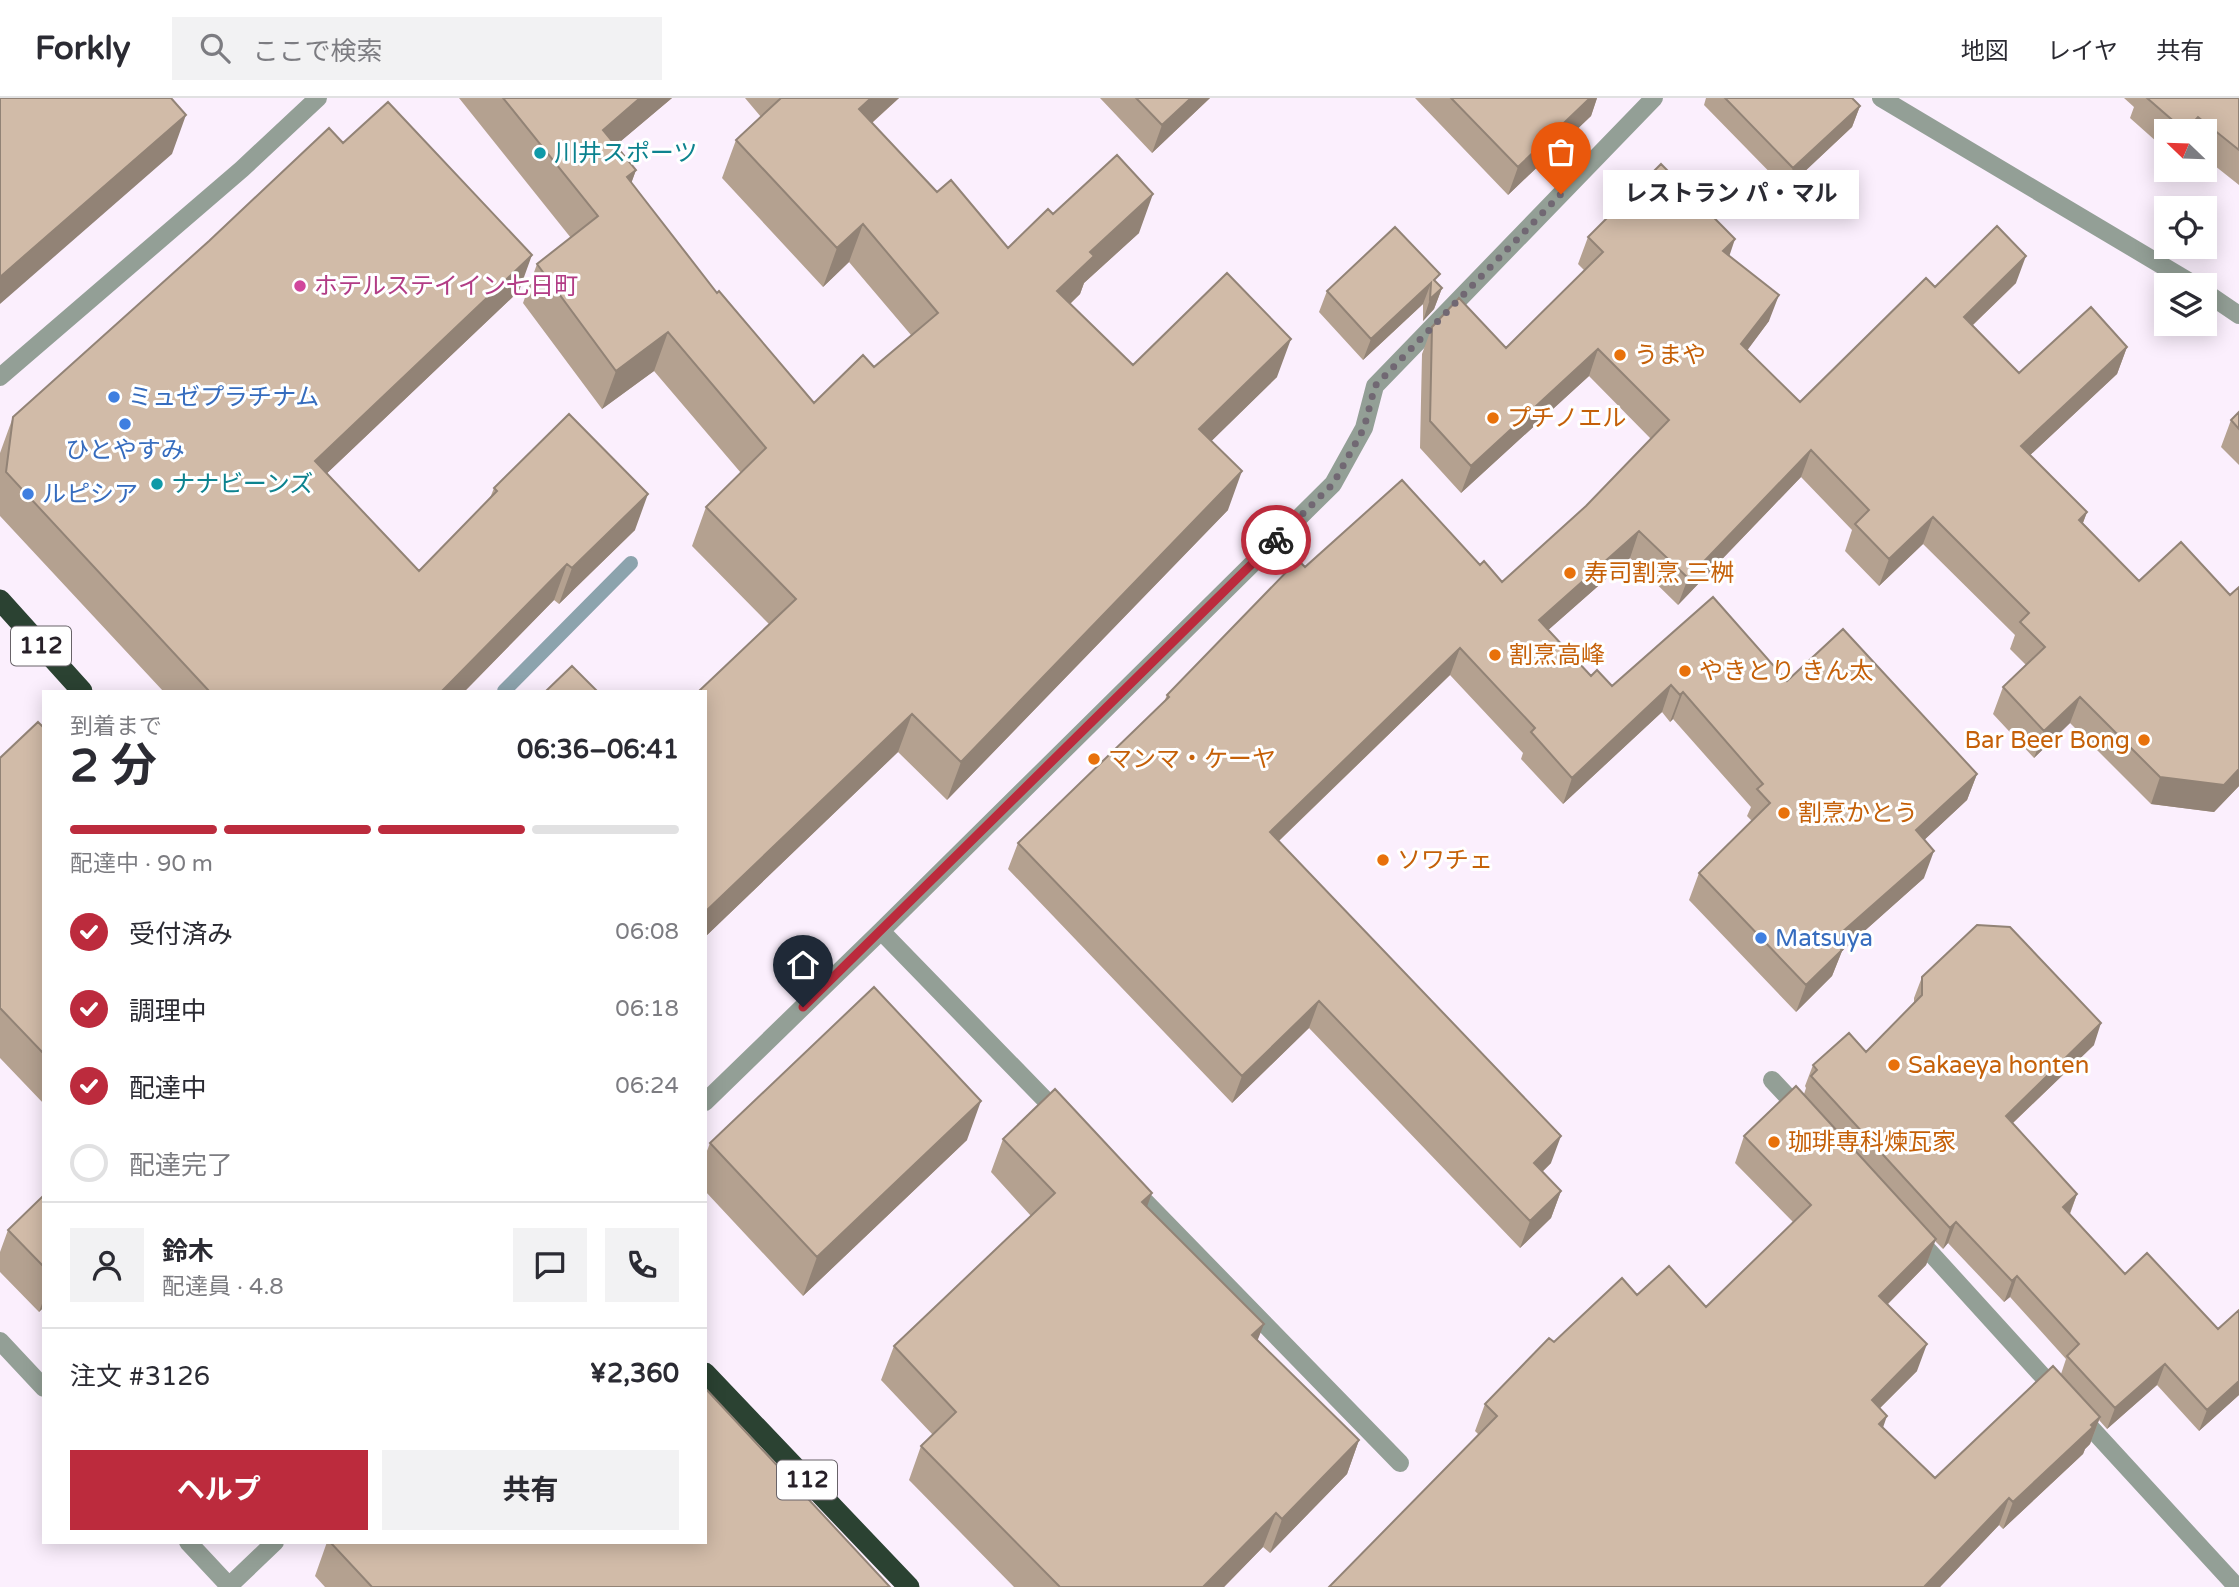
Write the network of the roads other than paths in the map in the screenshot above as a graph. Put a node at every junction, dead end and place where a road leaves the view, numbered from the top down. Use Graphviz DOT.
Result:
graph roads {
  1 [pos="318,98"];
  2 [pos="1654,98"];
  3 [pos="1881,98"];
  4 [pos="2174,273"];
  5 [pos="2217,300"];
  6 [pos="2239,315"];
  7 [pos="0,377"];
  8 [pos="0,600"];
  9 [pos="81,690"];
  10 [pos="881,931"];
  11 [pos="1772,1080"];
  12 [pos="707,1100"];
  13 [pos="1810,1121"];
  14 [pos="1073,1128"];
  15 [pos="1121,1177"];
  16 [pos="1904,1224"];
  17 [pos="0,1341"];
  18 [pos="707,1375"];
  19 [pos="42,1386"];
  20 [pos="1400,1463"];
  21 [pos="190,1544"];
  22 [pos="273,1544"];
  23 [pos="230,1587"];
  24 [pos="909,1587"];
  25 [pos="2237,1587"];
  1 -- 7 [label="street"];
  2 -- 10 [label="street"];
  3 -- 4 [label="street"];
  5 -- 6 [label="street"];
  8 -- 9 [label="highway, 112"];
  10 -- 12 [label="street"];
  10 -- 14 [label="street"];
  11 -- 13 [label="street"];
  15 -- 20 [label="street"];
  16 -- 25 [label="street"];
  17 -- 19 [label="street"];
  18 -- 24 [label="highway, 112"];
  21 -- 23 [label="street"];
  22 -- 23 [label="street"];
}
